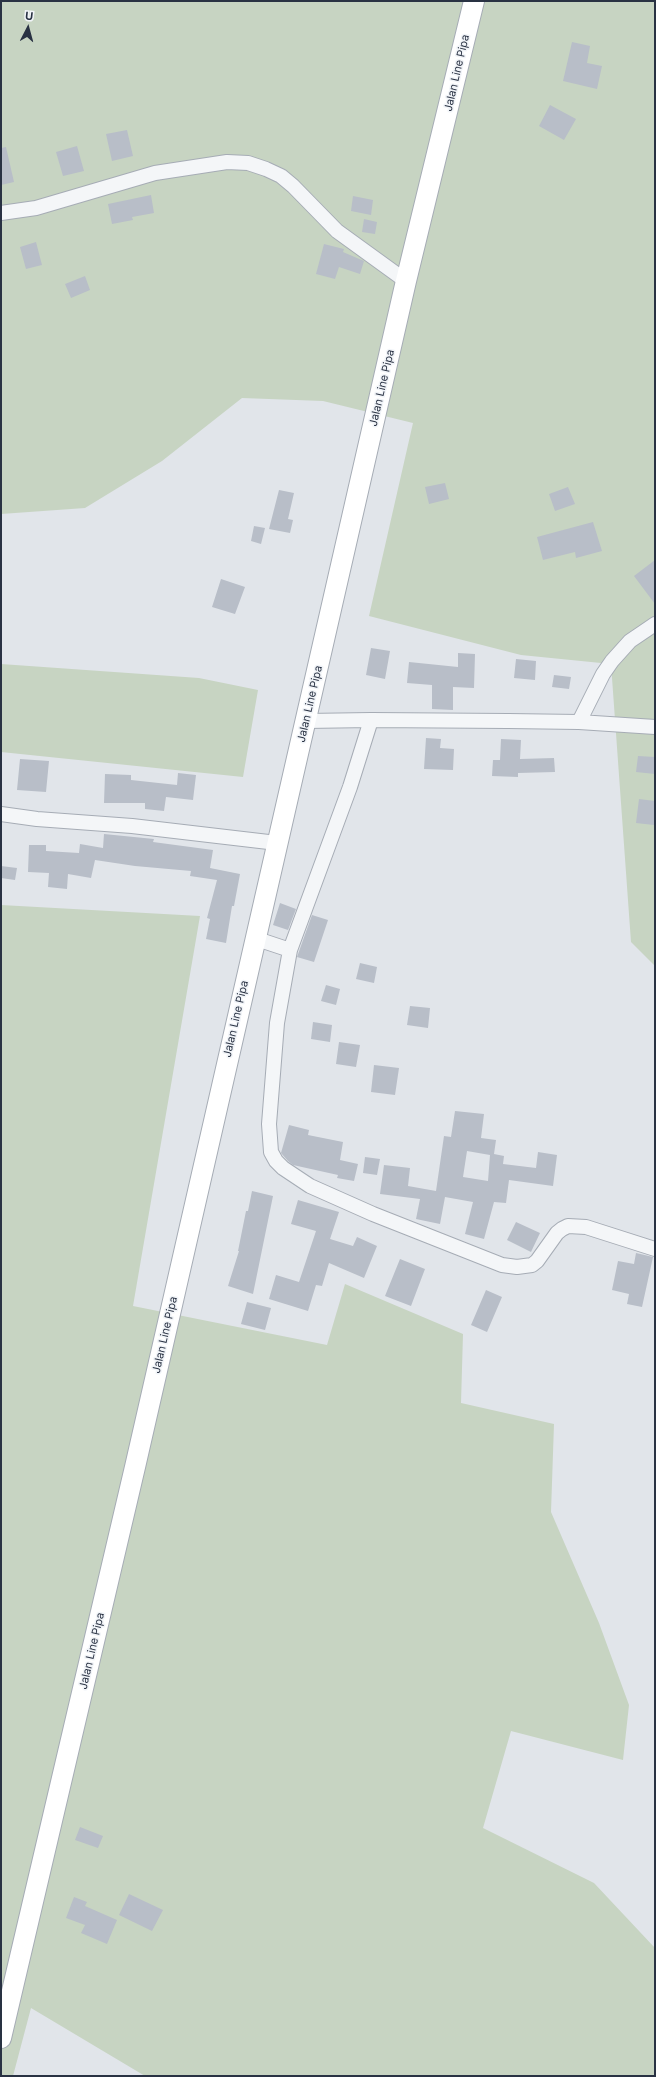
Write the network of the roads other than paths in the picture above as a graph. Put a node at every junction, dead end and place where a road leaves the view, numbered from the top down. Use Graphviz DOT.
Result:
graph roads {
  1 [pos="474,1"];
  2 [pos="1,213"];
  3 [pos="406,280"];
  4 [pos="655,624"];
  5 [pos="372,720"];
  6 [pos="306,721"];
  7 [pos="579,722"];
  8 [pos="655,728"];
  9 [pos="1,814"];
  10 [pos="277,843"];
  11 [pos="254,938"];
  12 [pos="290,950"];
  13 [pos="655,1249"];
  14 [pos="1,2038"];
  1 -- 3 [label="main road, Jalan Line Pipa"];
  2 -- 3 [label="street"];
  3 -- 6 [label="main road, Jalan Line Pipa"];
  4 -- 7 [label="street"];
  5 -- 6 [label="street"];
  5 -- 7 [label="street"];
  5 -- 12 [label="street"];
  6 -- 10 [label="main road, Jalan Line Pipa"];
  7 -- 8 [label="street"];
  9 -- 10 [label="street"];
  10 -- 11 [label="main road, Jalan Line Pipa"];
  11 -- 12 [label="street"];
  11 -- 14 [label="main road, Jalan Line Pipa"];
  12 -- 13 [label="street"];
}
